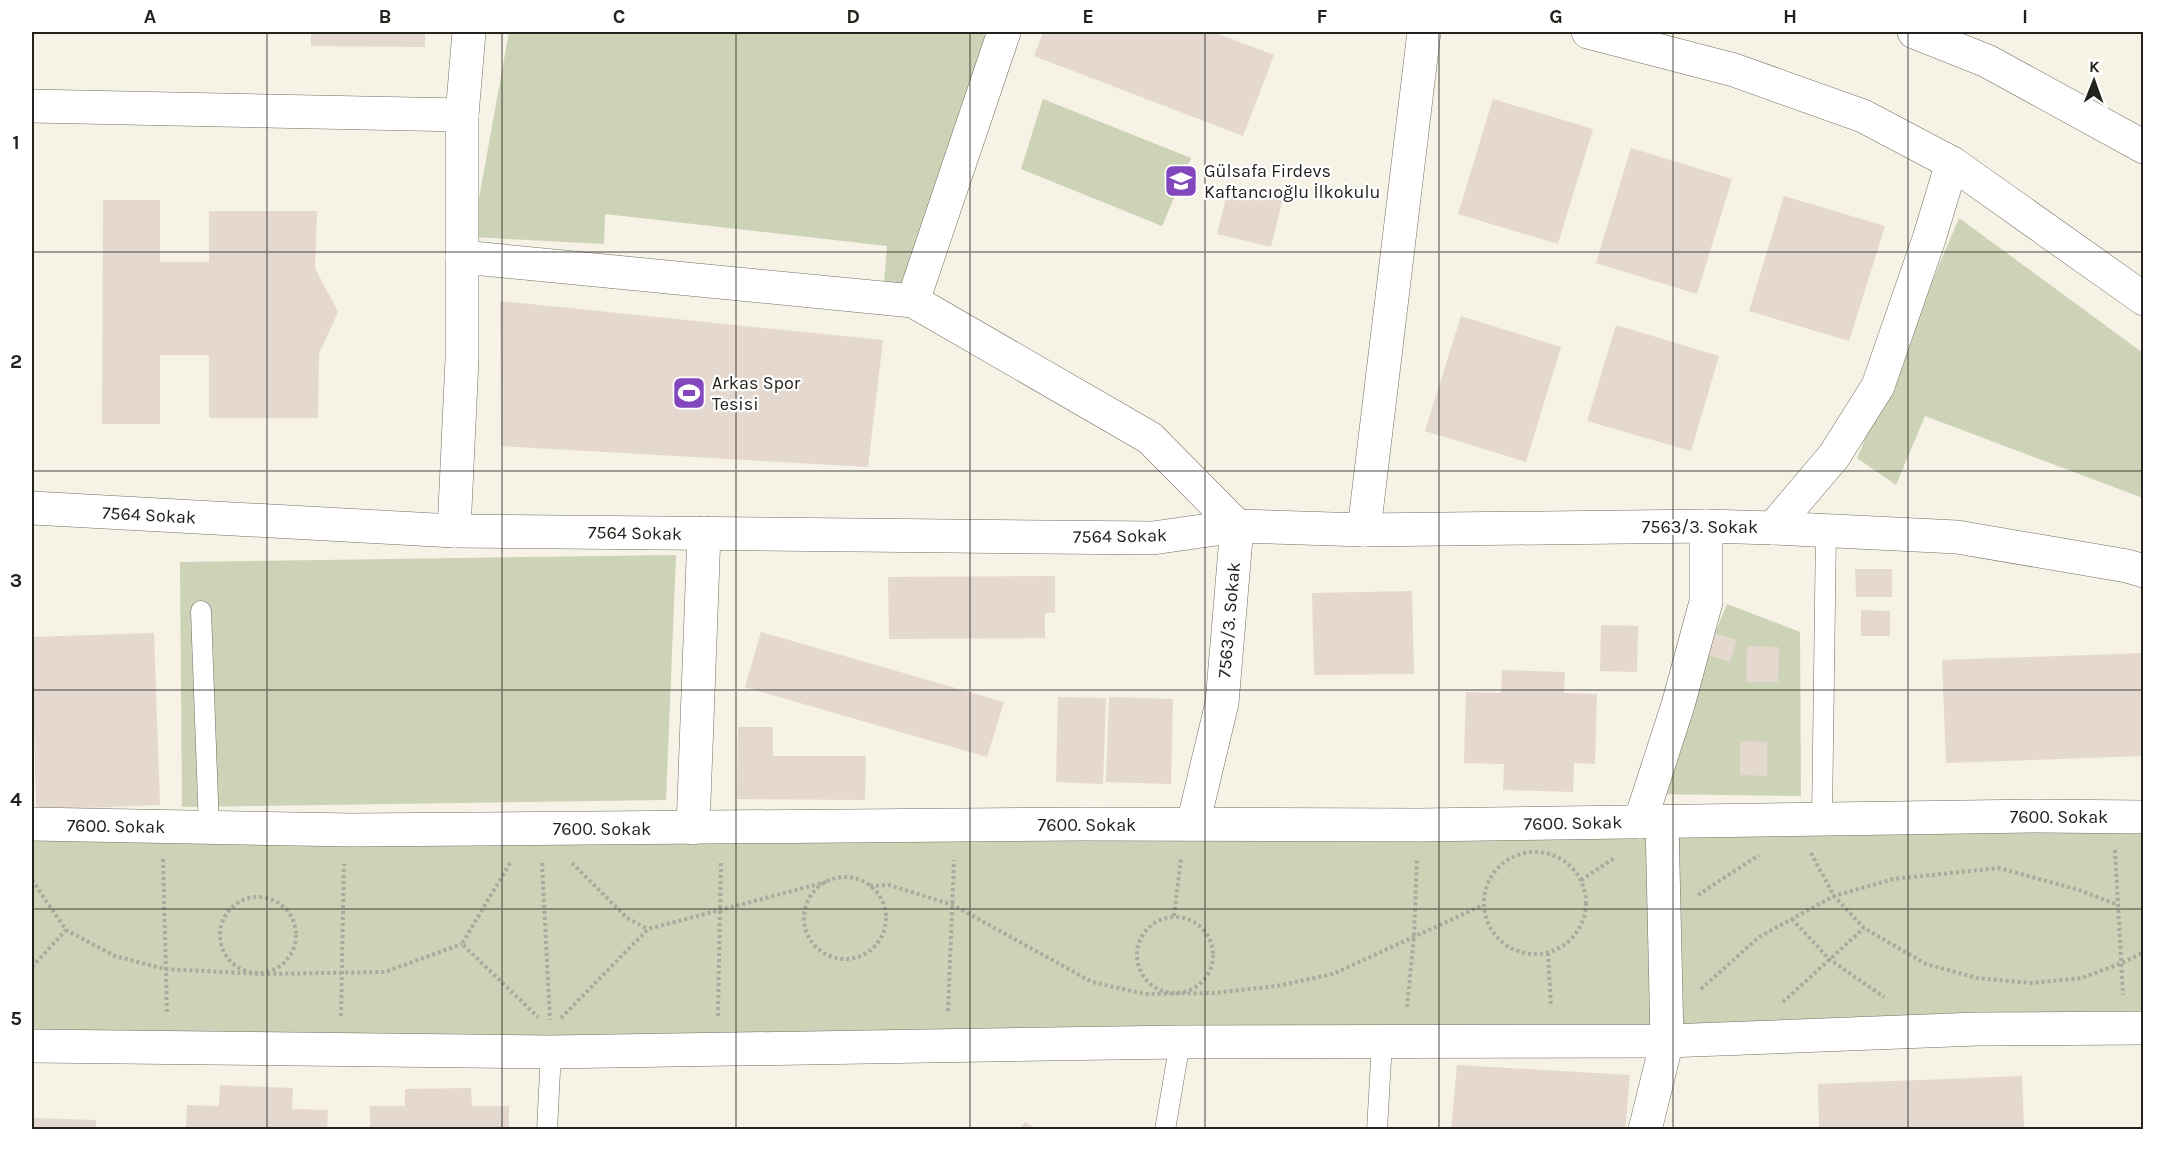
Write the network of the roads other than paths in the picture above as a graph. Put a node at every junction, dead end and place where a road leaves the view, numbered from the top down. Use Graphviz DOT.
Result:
graph roads {
  1 [pos="469,32"];
  2 [pos="1004,32"];
  3 [pos="1424,32"];
  4 [pos="1588,32"];
  5 [pos="1914,32"];
  6 [pos="32,106"];
  7 [pos="462,115"];
  8 [pos="2144,147"];
  9 [pos="1952,163"];
  10 [pos="462,257"];
  11 [pos="2144,299"];
  12 [pos="913,301"];
  13 [pos="32,508"];
  14 [pos="1237,526"];
  15 [pos="1706,526"];
  16 [pos="1773,528"];
  17 [pos="1364,530"];
  18 [pos="1826,530"];
  19 [pos="454,531"];
  20 [pos="704,533"];
  21 [pos="2144,571"];
  22 [pos="201,611"];
  23 [pos="2129,817"];
  24 [pos="1822,819"];
  25 [pos="1651,821"];
  26 [pos="32,824"];
  27 [pos="208,828"];
  28 [pos="693,828"];
  29 [pos="1187,837"];
  30 [pos="2144,1028"];
  31 [pos="548,1034"];
  32 [pos="1180,1041"];
  33 [pos="1667,1041"];
  34 [pos="1382,1042"];
  35 [pos="32,1046"];
  36 [pos="1168,1129"];
  37 [pos="547,1130"];
  38 [pos="1377,1130"];
  39 [pos="1646,1130"];
  1 -- 7 [label="main road"];
  2 -- 12 [label="main road"];
  3 -- 17 [label="main road"];
  4 -- 9 [label="main road"];
  5 -- 8 [label="main road"];
  6 -- 7 [label="main road"];
  7 -- 10 [label="main road"];
  9 -- 11 [label="main road"];
  9 -- 16 [label="main road, 7563/3. Sokak"];
  10 -- 12 [label="main road"];
  10 -- 19 [label="main road"];
  12 -- 14 [label="main road"];
  13 -- 19 [label="main road, 7564 Sokak"];
  14 -- 17 [label="main road, 7563/3. Sokak"];
  14 -- 20 [label="main road, 7564 Sokak"];
  14 -- 29 [label="main road, 7563/3. Sokak"];
  15 -- 16 [label="main road, 7563/3. Sokak"];
  15 -- 17 [label="main road, 7563/3. Sokak"];
  15 -- 25 [label="main road"];
  16 -- 18 [label="main road"];
  18 -- 21 [label="main road"];
  18 -- 24 [label="lane"];
  19 -- 20 [label="main road, 7564 Sokak"];
  20 -- 28 [label="main road"];
  22 -- 27 [label="lane"];
  23 -- 24 [label="main road, 7600. Sokak"];
  24 -- 25 [label="main road, 7600. Sokak"];
  25 -- 29 [label="main road, 7600. Sokak"];
  25 -- 33 [label="main road"];
  26 -- 27 [label="main road, 7600. Sokak"];
  27 -- 28 [label="main road, 7600. Sokak"];
  28 -- 29 [label="main road, 7600. Sokak"];
  30 -- 33 [label="main road"];
  31 -- 32 [label="main road"];
  31 -- 35 [label="main road"];
  31 -- 37 [label="lane"];
  32 -- 34 [label="main road"];
  32 -- 36 [label="lane"];
  33 -- 34 [label="main road"];
  33 -- 39 [label="main road"];
  34 -- 38 [label="lane"];
}
